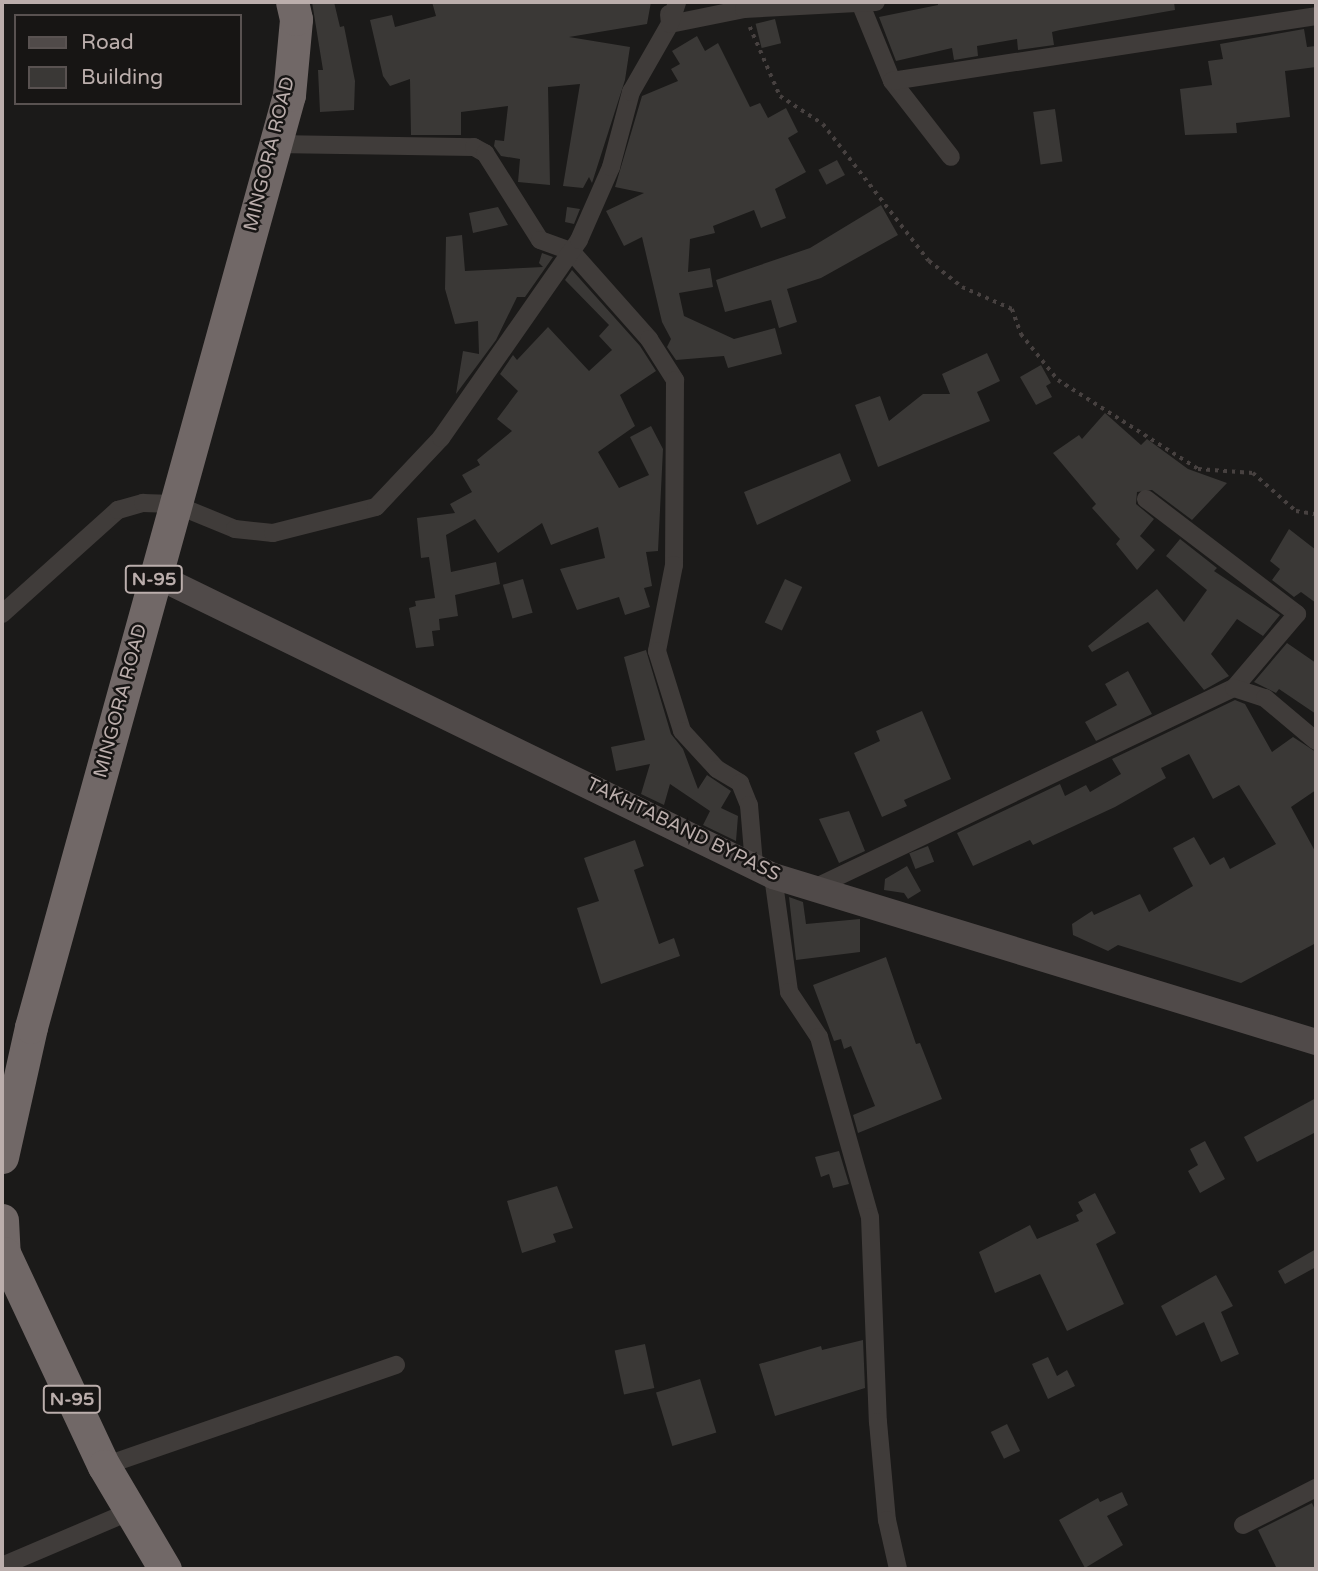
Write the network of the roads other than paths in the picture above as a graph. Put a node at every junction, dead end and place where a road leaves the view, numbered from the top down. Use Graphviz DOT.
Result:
graph roads {
  1 [pos="292,2"];
  2 [pos="668,2"];
  3 [pos="677,2"];
  4 [pos="869,3"];
  5 [pos="1316,16"];
  6 [pos="670,24"];
  7 [pos="892,81"];
  8 [pos="275,144"];
  9 [pos="951,157"];
  10 [pos="571,251"];
  11 [pos="1146,499"];
  12 [pos="174,504"];
  13 [pos="155,575"];
  14 [pos="2,614"];
  15 [pos="1234,688"];
  16 [pos="1316,741"];
  17 [pos="763,870"];
  18 [pos="814,888"];
  19 [pos="1316,1042"];
  20 [pos="2,1157"];
  21 [pos="2,1220"];
  22 [pos="3,1253"];
  23 [pos="396,1365"];
  24 [pos="104,1466"];
  25 [pos="1316,1488"];
  26 [pos="131,1511"];
  27 [pos="1243,1525"];
  28 [pos="2,1566"];
  29 [pos="165,1569"];
  30 [pos="898,1569"];
  1 -- 8 [label="highway, MINGORA ROAD / N-95"];
  2 -- 6 [label="street"];
  3 -- 6 [label="street"];
  4 -- 6 [label="street"];
  4 -- 7 [label="street"];
  5 -- 7 [label="street"];
  6 -- 10 [label="street"];
  7 -- 9 [label="street"];
  8 -- 10 [label="street"];
  8 -- 12 [label="highway, MINGORA ROAD / N-95"];
  10 -- 12 [label="street"];
  10 -- 17 [label="street"];
  11 -- 15 [label="street"];
  12 -- 13 [label="highway, MINGORA ROAD / N-95"];
  12 -- 14 [label="street"];
  13 -- 17 [label="main road, TAKHTABAND BYPASS"];
  13 -- 20 [label="highway, MINGORA ROAD / N-95"];
  15 -- 16 [label="street"];
  15 -- 18 [label="street"];
  17 -- 18 [label="main road, TAKHTABAND BYPASS"];
  17 -- 30 [label="street"];
  18 -- 19 [label="main road, TAKHTABAND BYPASS"];
  21 -- 22 [label="highway, N-95"];
  22 -- 24 [label="highway, N-95"];
  23 -- 24 [label="street"];
  24 -- 26 [label="highway, N-95"];
  25 -- 27 [label="street"];
  26 -- 28 [label="street"];
  26 -- 29 [label="highway, N-95"];
}
